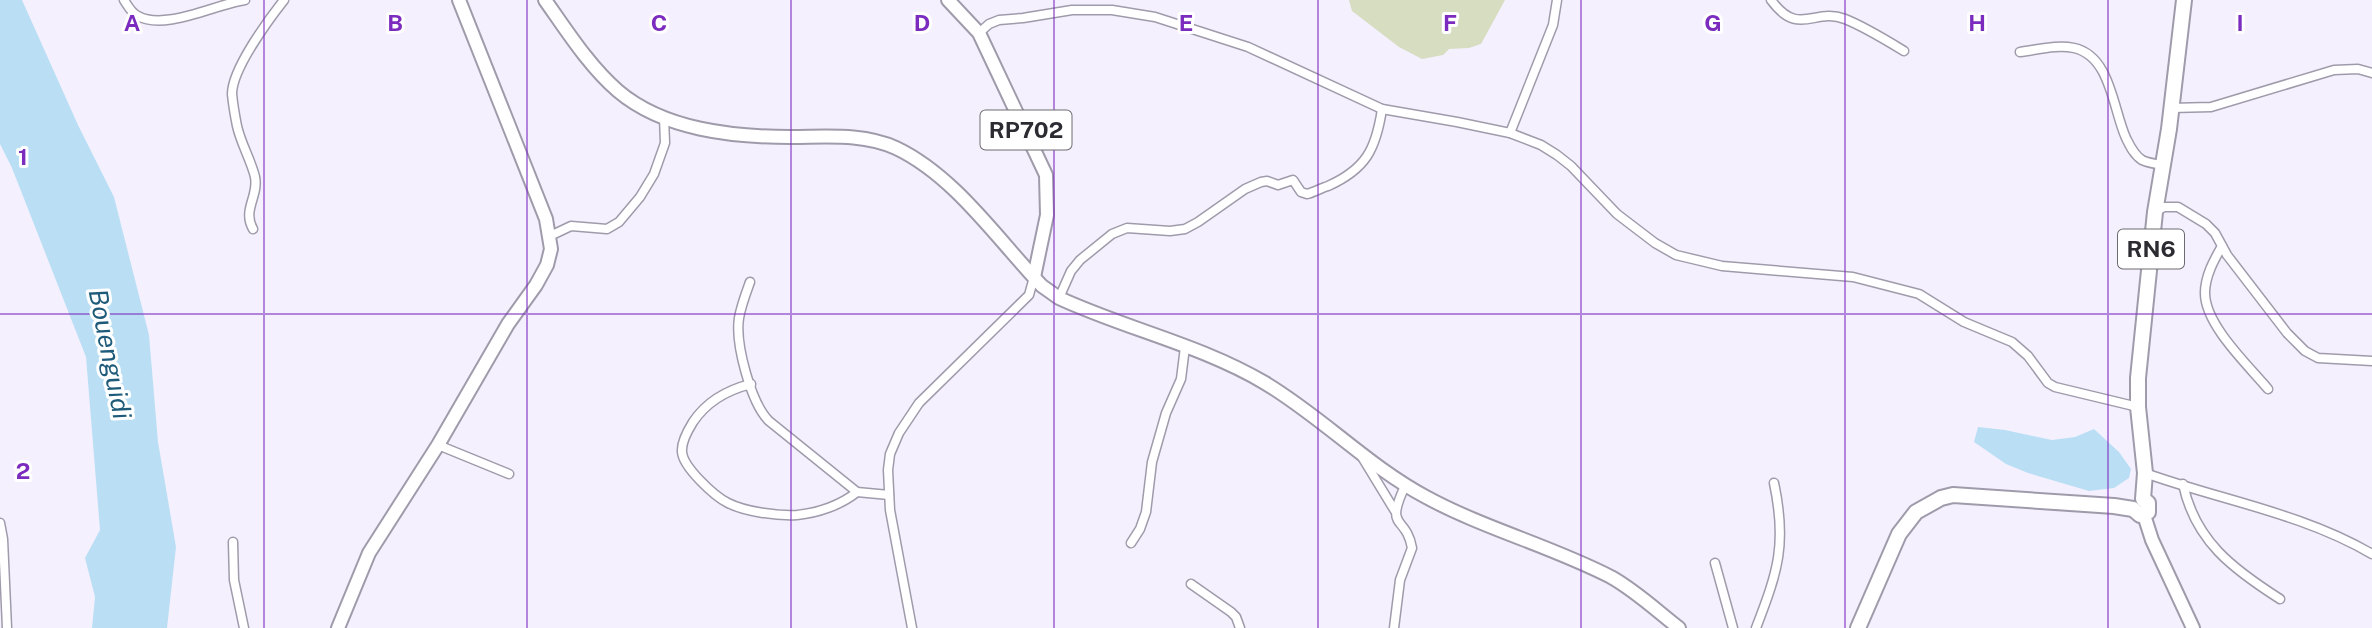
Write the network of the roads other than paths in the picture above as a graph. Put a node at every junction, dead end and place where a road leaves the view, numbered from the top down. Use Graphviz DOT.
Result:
graph roads {
  1 [pos="124,0"];
  2 [pos="245,0"];
  3 [pos="284,0"];
  4 [pos="459,0"];
  5 [pos="545,0"];
  6 [pos="948,0"];
  7 [pos="1557,0"];
  8 [pos="1771,0"];
  9 [pos="2184,0"];
  10 [pos="979,33"];
  11 [pos="1904,51"];
  12 [pos="2020,52"];
  13 [pos="2372,73"];
  14 [pos="2171,108"];
  15 [pos="1382,109"];
  16 [pos="664,117"];
  17 [pos="1510,134"];
  18 [pos="2163,165"];
  19 [pos="2155,212"];
  20 [pos="253,229"];
  21 [pos="550,236"];
  22 [pos="2222,246"];
  23 [pos="1034,277"];
  24 [pos="750,282"];
  25 [pos="1059,298"];
  26 [pos="1185,347"];
  27 [pos="2372,361"];
  28 [pos="751,384"];
  29 [pos="2268,389"];
  30 [pos="2138,407"];
  31 [pos="438,445"];
  32 [pos="1358,451"];
  33 [pos="2145,473"];
  34 [pos="509,474"];
  35 [pos="1774,482"];
  36 [pos="2183,484"];
  37 [pos="1405,486"];
  38 [pos="857,492"];
  39 [pos="889,495"];
  40 [pos="2140,508"];
  41 [pos="1395,511"];
  42 [pos="0,523"];
  43 [pos="233,542"];
  44 [pos="1130,543"];
  45 [pos="2372,554"];
  46 [pos="1715,563"];
  47 [pos="1191,584"];
  48 [pos="3,597"];
  49 [pos="2280,599"];
  50 [pos="8,628"];
  51 [pos="244,628"];
  52 [pos="338,628"];
  53 [pos="912,628"];
  54 [pos="1240,628"];
  55 [pos="1394,628"];
  56 [pos="1679,628"];
  57 [pos="1733,628"];
  58 [pos="1756,628"];
  59 [pos="1858,628"];
  60 [pos="2193,628"];
  1 -- 2 [label="street"];
  3 -- 20 [label="street"];
  4 -- 21 [label="main road"];
  5 -- 16 [label="main road"];
  6 -- 10 [label="main road, RP702"];
  7 -- 17 [label="street"];
  8 -- 11 [label="street"];
  9 -- 14 [label="highway, RN6"];
  10 -- 15 [label="street"];
  10 -- 23 [label="main road, RP702"];
  12 -- 18 [label="street"];
  13 -- 14 [label="street"];
  14 -- 18 [label="highway, RN6"];
  15 -- 17 [label="street"];
  15 -- 25 [label="street"];
  16 -- 21 [label="street"];
  16 -- 23 [label="main road"];
  17 -- 30 [label="street"];
  18 -- 19 [label="highway, RN6"];
  19 -- 22 [label="street"];
  19 -- 30 [label="highway, RN6"];
  21 -- 31 [label="main road"];
  22 -- 27 [label="street"];
  22 -- 29 [label="street"];
  23 -- 25 [label="main road"];
  23 -- 39 [label="street"];
  24 -- 28 [label="street"];
  25 -- 26 [label="main road"];
  26 -- 32 [label="main road"];
  26 -- 44 [label="street"];
  28 -- 38 [label="street"];
  28 -- 38 [label="street"];
  30 -- 33 [label="highway, RN6"];
  31 -- 34 [label="street"];
  31 -- 52 [label="main road"];
  32 -- 37 [label="main road"];
  32 -- 41 [label="street"];
  33 -- 36 [label="street"];
  33 -- 40 [label="highway, RN6"];
  35 -- 58 [label="street"];
  36 -- 45 [label="street"];
  36 -- 49 [label="street"];
  37 -- 41 [label="street"];
  37 -- 56 [label="main road"];
  38 -- 39 [label="street"];
  39 -- 53 [label="street"];
  40 -- 59 [label="highway"];
  40 -- 60 [label="main road"];
  41 -- 55 [label="street"];
  42 -- 48 [label="street"];
  43 -- 51 [label="street"];
  46 -- 57 [label="street"];
  47 -- 54 [label="street"];
  48 -- 50 [label="street"];
}
